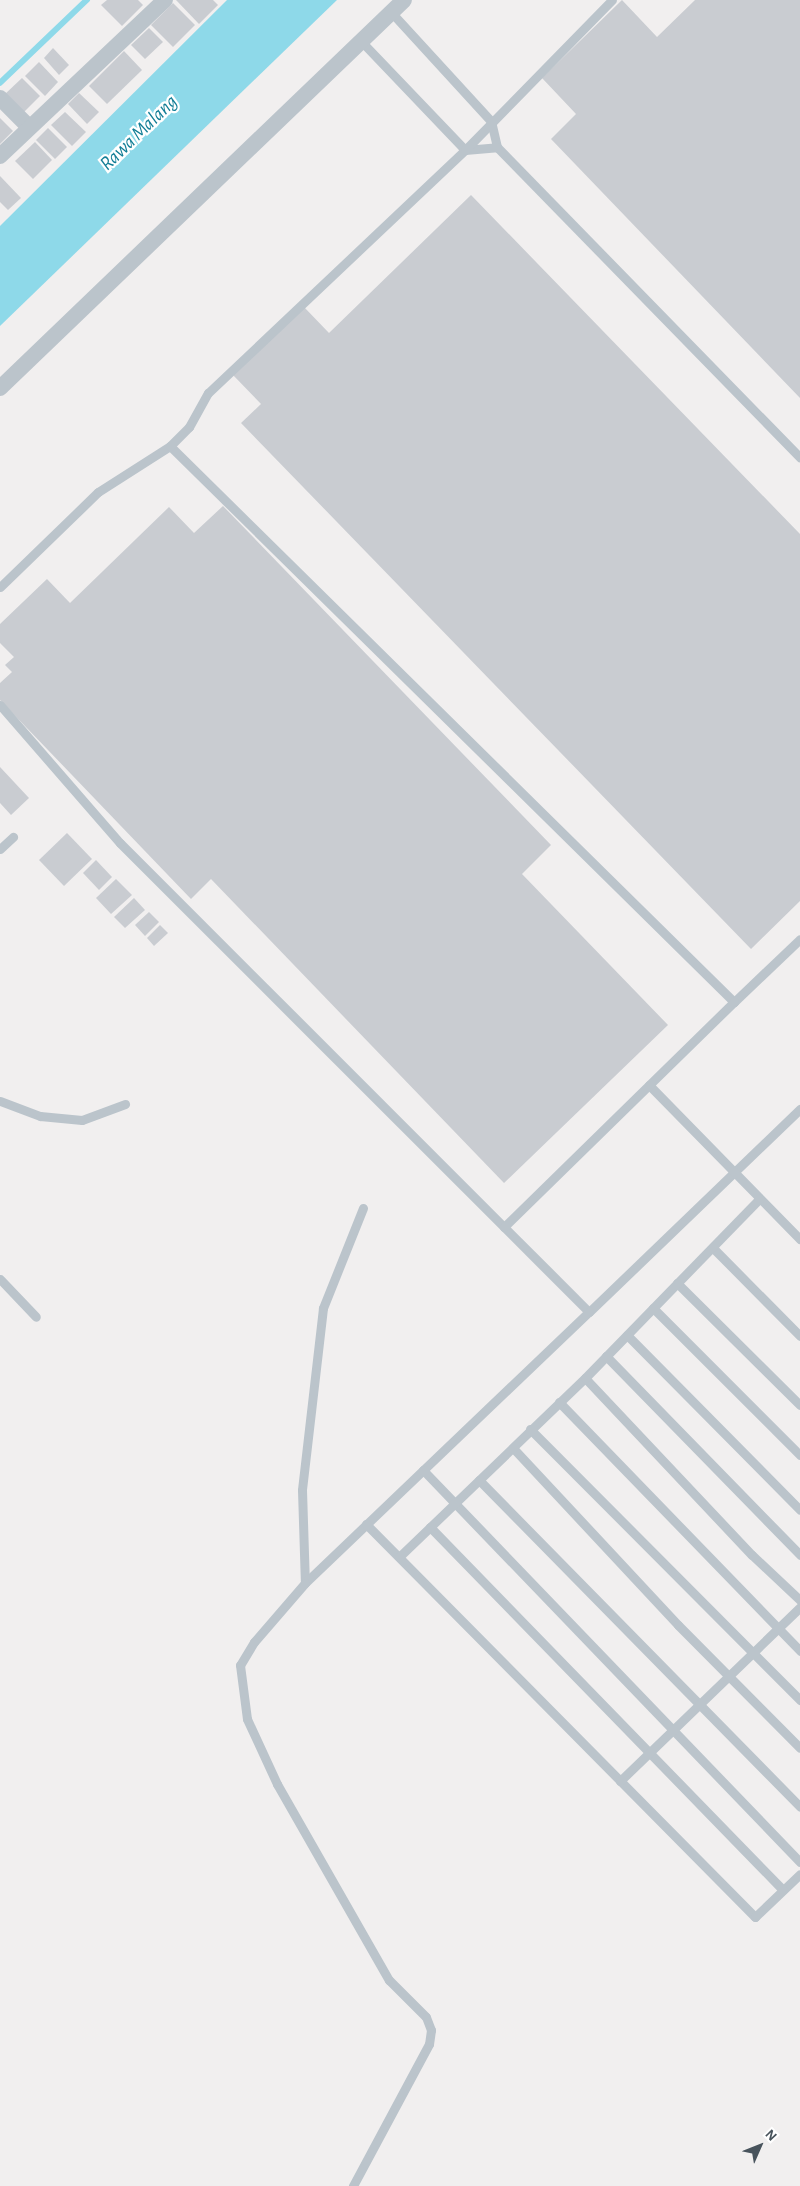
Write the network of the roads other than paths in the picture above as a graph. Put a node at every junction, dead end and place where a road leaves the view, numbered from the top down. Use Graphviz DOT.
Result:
graph roads {
  1 [pos="165,0"];
  2 [pos="404,0"];
  3 [pos="612,0"];
  4 [pos="391,12"];
  5 [pos="360,40"];
  6 [pos="3,101"];
  7 [pos="491,121"];
  8 [pos="29,127"];
  9 [pos="497,147"];
  10 [pos="465,150"];
  11 [pos="0,156"];
  12 [pos="0,388"];
  13 [pos="170,446"];
  14 [pos="800,458"];
  15 [pos="0,587"];
  16 [pos="0,704"];
  17 [pos="13,837"];
  18 [pos="0,849"];
  19 [pos="800,939"];
  20 [pos="734,1002"];
  21 [pos="649,1085"];
  22 [pos="0,1101"];
  23 [pos="125,1104"];
  24 [pos="800,1109"];
  25 [pos="732,1173"];
  26 [pos="759,1199"];
  27 [pos="363,1208"];
  28 [pos="504,1227"];
  29 [pos="800,1240"];
  30 [pos="713,1248"];
  31 [pos="0,1279"];
  32 [pos="677,1283"];
  33 [pos="653,1308"];
  34 [pos="589,1312"];
  35 [pos="36,1317"];
  36 [pos="627,1335"];
  37 [pos="800,1336"];
  38 [pos="606,1356"];
  39 [pos="584,1378"];
  40 [pos="559,1402"];
  41 [pos="800,1405"];
  42 [pos="530,1429"];
  43 [pos="513,1448"];
  44 [pos="800,1455"];
  45 [pos="423,1470"];
  46 [pos="479,1480"];
  47 [pos="456,1503"];
  48 [pos="800,1510"];
  49 [pos="366,1524"];
  50 [pos="430,1527"];
  51 [pos="800,1555"];
  52 [pos="399,1557"];
  53 [pos="305,1582"];
  54 [pos="800,1600"];
  55 [pos="800,1607"];
  56 [pos="778,1628"];
  57 [pos="800,1651"];
  58 [pos="752,1653"];
  59 [pos="730,1675"];
  60 [pos="800,1700"];
  61 [pos="701,1703"];
  62 [pos="673,1730"];
  63 [pos="800,1748"];
  64 [pos="649,1753"];
  65 [pos="620,1781"];
  66 [pos="800,1807"];
  67 [pos="800,1862"];
  68 [pos="800,1874"];
  69 [pos="784,1890"];
  70 [pos="353,2186"];
  1 -- 8 [label="street"];
  2 -- 4 [label="street"];
  3 -- 7 [label="lane"];
  4 -- 5 [label="street"];
  4 -- 7 [label="lane"];
  5 -- 10 [label="lane"];
  5 -- 12 [label="street"];
  6 -- 8 [label="street"];
  7 -- 9 [label="lane"];
  7 -- 10 [label="lane"];
  8 -- 11 [label="street"];
  9 -- 10 [label="lane"];
  9 -- 14 [label="lane"];
  10 -- 13 [label="lane"];
  13 -- 15 [label="lane"];
  13 -- 20 [label="lane"];
  16 -- 28 [label="lane"];
  17 -- 18 [label="lane"];
  19 -- 20 [label="lane"];
  20 -- 21 [label="lane"];
  21 -- 25 [label="lane"];
  21 -- 28 [label="lane"];
  22 -- 23 [label="lane"];
  24 -- 25 [label="lane"];
  25 -- 26 [label="lane"];
  25 -- 34 [label="lane"];
  26 -- 29 [label="lane"];
  26 -- 30 [label="lane"];
  27 -- 53 [label="lane"];
  28 -- 34 [label="lane"];
  30 -- 32 [label="lane"];
  30 -- 37 [label="lane"];
  31 -- 35 [label="lane"];
  32 -- 33 [label="lane"];
  32 -- 41 [label="lane"];
  33 -- 36 [label="lane"];
  33 -- 44 [label="lane"];
  34 -- 45 [label="lane"];
  36 -- 38 [label="lane"];
  36 -- 48 [label="lane"];
  38 -- 39 [label="lane"];
  38 -- 51 [label="lane"];
  39 -- 40 [label="lane"];
  39 -- 54 [label="lane"];
  40 -- 42 [label="lane"];
  40 -- 56 [label="lane"];
  42 -- 43 [label="lane"];
  42 -- 58 [label="lane"];
  43 -- 46 [label="lane"];
  43 -- 59 [label="lane"];
  45 -- 47 [label="lane"];
  45 -- 49 [label="lane"];
  46 -- 47 [label="lane"];
  46 -- 61 [label="lane"];
  47 -- 50 [label="lane"];
  47 -- 62 [label="lane"];
  49 -- 52 [label="lane"];
  49 -- 53 [label="lane"];
  50 -- 52 [label="lane"];
  50 -- 64 [label="lane"];
  52 -- 65 [label="lane"];
  53 -- 70 [label="lane"];
  55 -- 56 [label="lane"];
  56 -- 57 [label="lane"];
  56 -- 58 [label="lane"];
  58 -- 59 [label="lane"];
  58 -- 60 [label="lane"];
  59 -- 61 [label="lane"];
  59 -- 63 [label="lane"];
  61 -- 62 [label="lane"];
  61 -- 66 [label="lane"];
  62 -- 64 [label="lane"];
  62 -- 67 [label="lane"];
  64 -- 65 [label="lane"];
  64 -- 69 [label="lane"];
  65 -- 69 [label="lane"];
  68 -- 69 [label="lane"];
}
